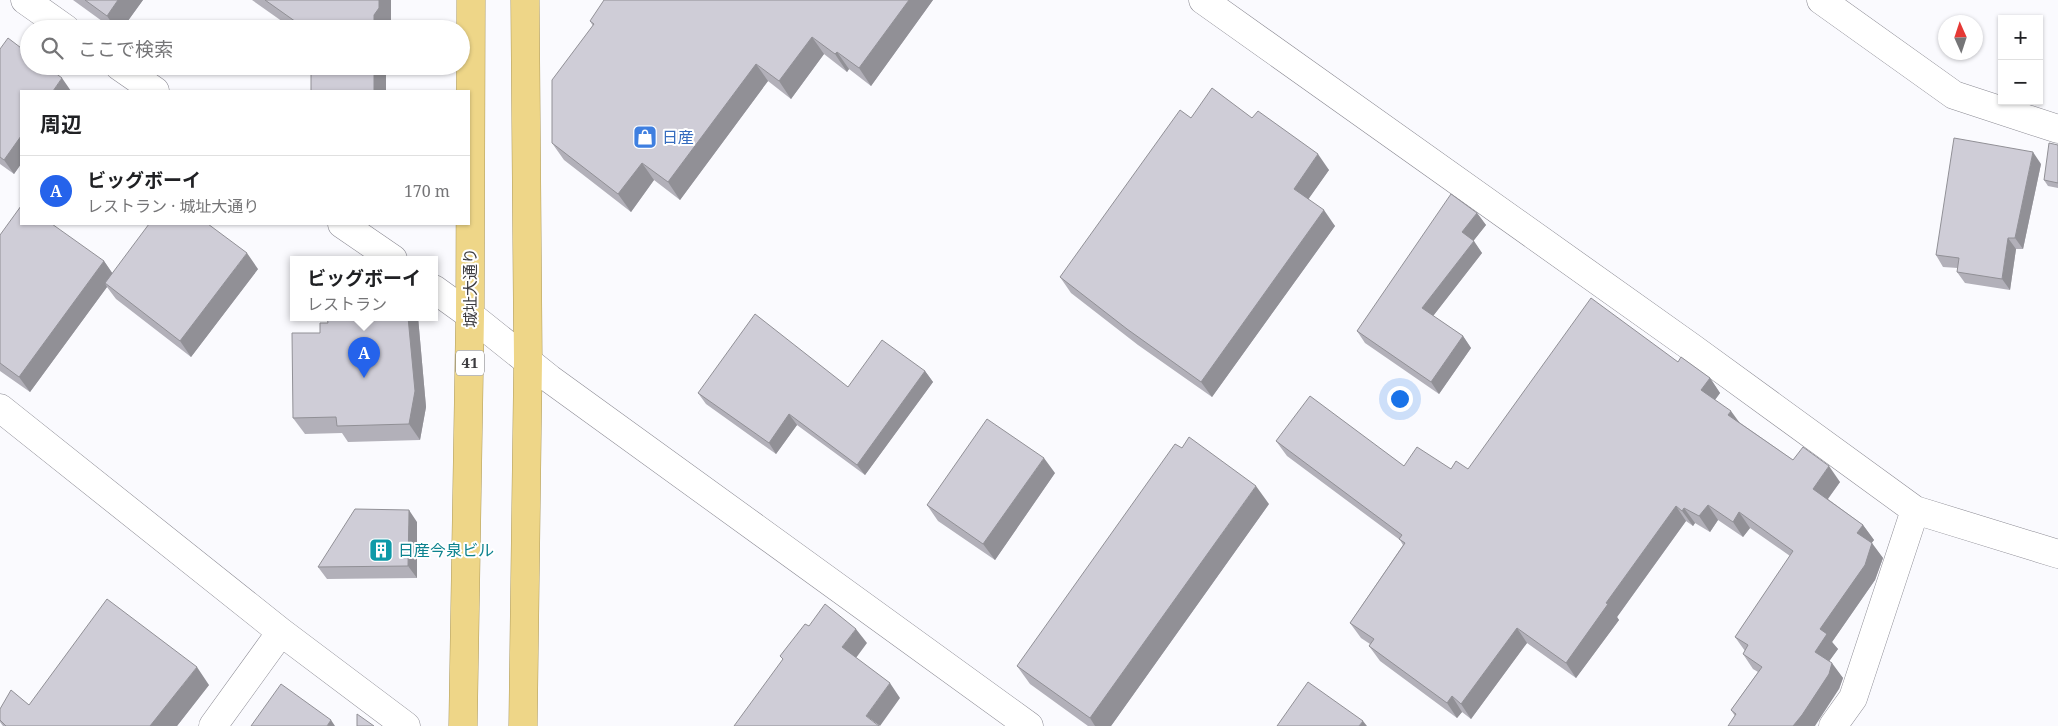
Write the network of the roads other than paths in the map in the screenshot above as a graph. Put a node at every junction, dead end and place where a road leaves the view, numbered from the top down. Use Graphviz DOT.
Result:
graph roads {
  1 [pos="25,0"];
  2 [pos="471,0"];
  3 [pos="525,0"];
  4 [pos="1203,0"];
  5 [pos="1821,0"];
  6 [pos="53,20"];
  7 [pos="132,75"];
  8 [pos="153,90"];
  9 [pos="2058,128"];
  10 [pos="343,225"];
  11 [pos="389,256"];
  12 [pos="438,292"];
  13 [pos="470,315"];
  14 [pos="528,360"];
  15 [pos="0,408"];
  16 [pos="1915,510"];
  17 [pos="2058,554"];
  18 [pos="281,632"];
  19 [pos="213,726"];
  20 [pos="406,726"];
  21 [pos="463,726"];
  22 [pos="523,726"];
  23 [pos="1029,726"];
  24 [pos="1833,726"];
  1 -- 6 [label="street"];
  2 -- 13 [label="highway, 城址大通り / 41"];
  3 -- 14 [label="highway"];
  4 -- 16 [label="street"];
  5 -- 9 [label="street"];
  7 -- 8 [label="street"];
  10 -- 11 [label="street"];
  12 -- 13 [label="street"];
  13 -- 14 [label="street"];
  13 -- 21 [label="highway, 城址大通り / 41"];
  14 -- 22 [label="highway"];
  14 -- 23 [label="street"];
  15 -- 18 [label="street"];
  16 -- 17 [label="street"];
  16 -- 24 [label="street"];
  18 -- 19 [label="street"];
  18 -- 20 [label="street"];
}
